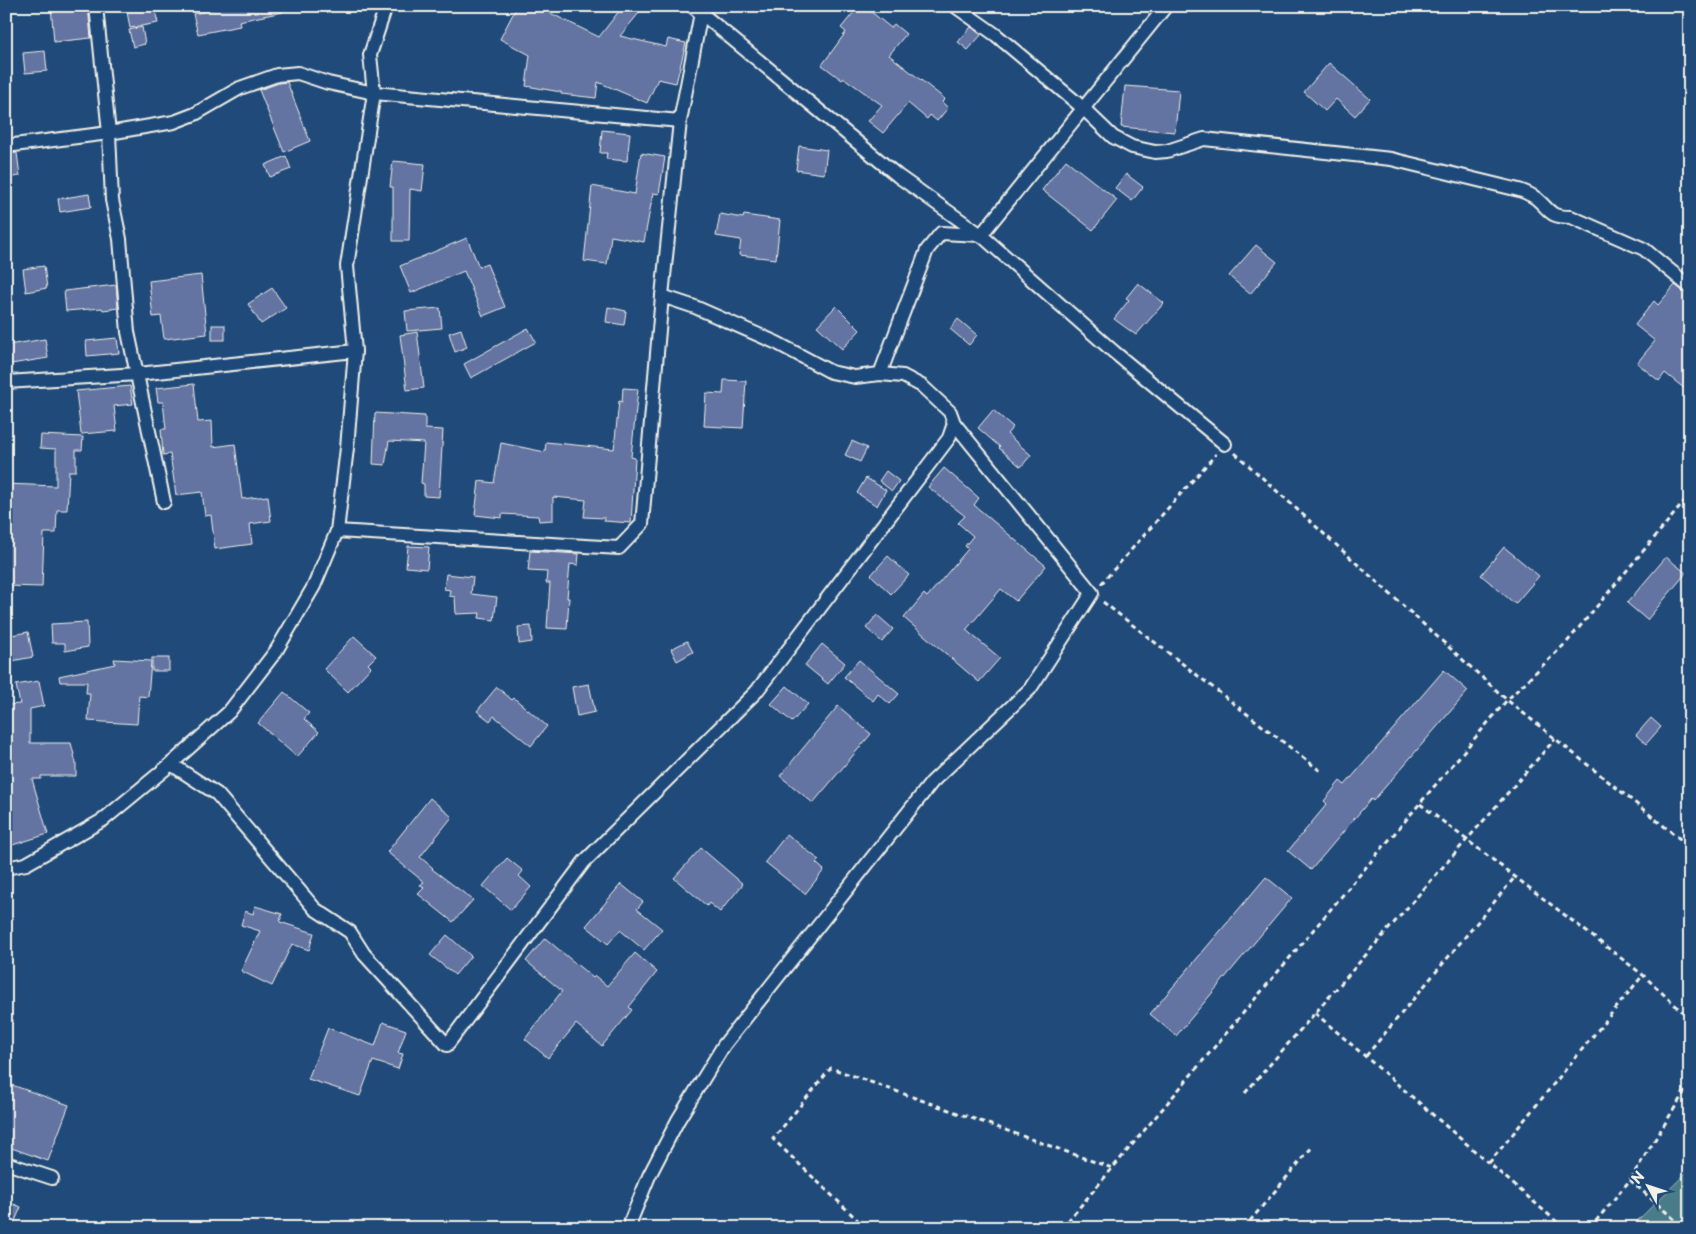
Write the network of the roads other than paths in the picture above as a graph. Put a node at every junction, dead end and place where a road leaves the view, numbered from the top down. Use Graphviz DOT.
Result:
graph roads {
  1 [pos="96,6"];
  2 [pos="386,6"];
  3 [pos="955,6"];
  4 [pos="1166,6"];
  5 [pos="700,8"];
  6 [pos="374,93"];
  7 [pos="1083,108"];
  8 [pos="680,121"];
  9 [pos="109,133"];
  10 [pos="6,146"];
  11 [pos="980,235"];
  12 [pos="1690,287"];
  13 [pos="662,296"];
  14 [pos="355,351"];
  15 [pos="138,374"];
  16 [pos="880,374"];
  17 [pos="6,382"];
  18 [pos="954,423"];
  19 [pos="1225,444"];
  20 [pos="164,502"];
  21 [pos="337,531"];
  22 [pos="171,764"];
  23 [pos="6,868"];
  24 [pos="6,1163"];
  25 [pos="52,1178"];
  26 [pos="631,1228"];
  1 -- 9 [label="street"];
  2 -- 6 [label="street"];
  3 -- 7 [label="street"];
  4 -- 7 [label="street"];
  5 -- 8 [label="street"];
  5 -- 11 [label="street"];
  6 -- 8 [label="street"];
  6 -- 9 [label="street"];
  6 -- 14 [label="street"];
  7 -- 11 [label="street"];
  7 -- 12 [label="street"];
  8 -- 13 [label="street"];
  9 -- 10 [label="street"];
  9 -- 15 [label="street"];
  11 -- 16 [label="street"];
  11 -- 19 [label="street"];
  13 -- 16 [label="street"];
  13 -- 21 [label="street"];
  14 -- 15 [label="street"];
  14 -- 21 [label="street"];
  15 -- 17 [label="street"];
  15 -- 20 [label="street"];
  16 -- 18 [label="street"];
  18 -- 22 [label="street"];
  18 -- 26 [label="street"];
  21 -- 22 [label="street"];
  22 -- 23 [label="street"];
  24 -- 25 [label="street"];
}
